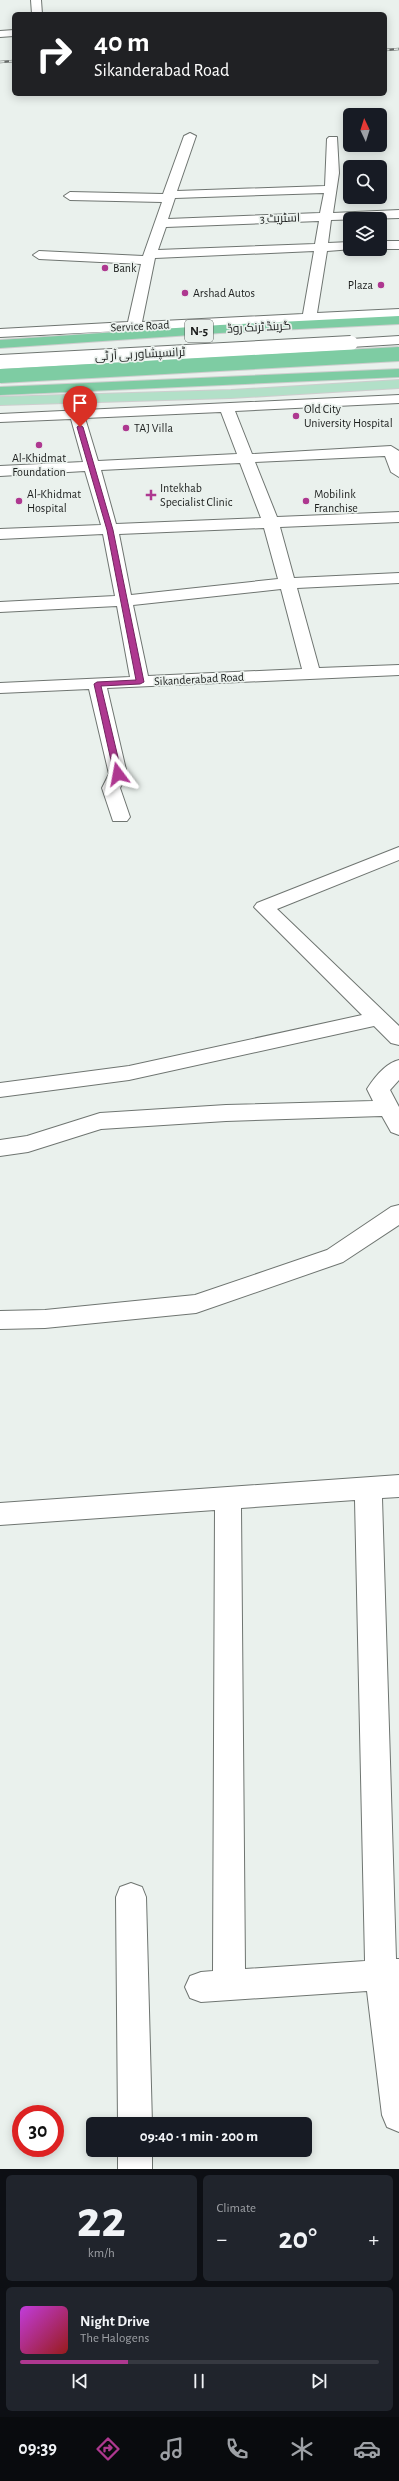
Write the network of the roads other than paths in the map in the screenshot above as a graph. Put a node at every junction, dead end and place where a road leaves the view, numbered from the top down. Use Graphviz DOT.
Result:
graph roads {
  1 [pos="36,0"];
  2 [pos="37,12"];
  3 [pos="12,33"];
  4 [pos="0,34"];
  5 [pos="190,136"];
  6 [pos="333,139"];
  7 [pos="330,189"];
  8 [pos="70,196"];
  9 [pos="168,196"];
  10 [pos="399,214"];
  11 [pos="326,216"];
  12 [pos="161,223"];
  13 [pos="399,245"];
  14 [pos="343,246"];
  15 [pos="387,246"];
  16 [pos="321,247"];
  17 [pos="39,255"];
  18 [pos="149,257"];
  19 [pos="399,313"];
  20 [pos="309,318"];
  21 [pos="399,320"];
  22 [pos="134,326"];
  23 [pos="0,333"];
  24 [pos="399,340"];
  25 [pos="64,341"];
  26 [pos="0,344"];
  27 [pos="0,349"];
  28 [pos="399,354"];
  29 [pos="0,362"];
  30 [pos="399,373"];
  31 [pos="0,376"];
  32 [pos="399,384"];
  33 [pos="76,389"];
  34 [pos="3,394"];
  35 [pos="399,399"];
  36 [pos="226,408"];
  37 [pos="77,415"];
  38 [pos="0,418"];
  39 [pos="245,458"];
  40 [pos="91,465"];
  41 [pos="0,471"];
  42 [pos="399,472"];
  43 [pos="399,517"];
  44 [pos="271,523"];
  45 [pos="110,530"];
  46 [pos="0,534"];
  47 [pos="399,578"];
  48 [pos="287,583"];
  49 [pos="122,601"];
  50 [pos="0,607"];
  51 [pos="399,670"];
  52 [pos="312,674"];
  53 [pos="140,682"];
  54 [pos="97,684"];
  55 [pos="0,688"];
  56 [pos="120,817"];
  57 [pos="398,856"];
  58 [pos="378,1018"];
  59 [pos="399,1038"];
  60 [pos="399,1067"];
  61 [pos="0,1090"];
  62 [pos="394,1118"];
  63 [pos="0,1148"];
  64 [pos="399,1213"];
  65 [pos="0,1320"];
  66 [pos="399,1486"];
  67 [pos="368,1488"];
  68 [pos="228,1497"];
  69 [pos="0,1514"];
  70 [pos="131,1897"];
  71 [pos="390,1975"];
  72 [pos="399,2115"];
  73 [pos="135,2117"];
  74 [pos="135,2157"];
  75 [pos="135,2169"];
  1 -- 2 [label="street"];
  3 -- 4 [label="street"];
  5 -- 9 [label="street"];
  6 -- 7 [label="street"];
  7 -- 9 [label="street"];
  7 -- 11 [label="street"];
  8 -- 9 [label="street"];
  9 -- 12 [label="street"];
  10 -- 11 [label="street, اسٹریٹ 3"];
  11 -- 12 [label="street, اسٹریٹ 3"];
  11 -- 16 [label="street"];
  12 -- 18 [label="street"];
  13 -- 15 [label="street"];
  14 -- 16 [label="street"];
  16 -- 18 [label="street"];
  16 -- 20 [label="street"];
  17 -- 18 [label="street"];
  18 -- 22 [label="street"];
  19 -- 20 [label="street, Service Road"];
  20 -- 22 [label="street, Service Road"];
  21 -- 25 [label="highway, گرینڈ ٹرنک روڈ / N-5"];
  22 -- 23 [label="street, Service Road"];
  24 -- 29 [label="street, ٹرانسپشاور بی آر ٹی, bridge"];
  25 -- 26 [label="highway, گرینڈ ٹرنک روڈ / N-5"];
  25 -- 33 [label="highway"];
  27 -- 34 [label="highway"];
  28 -- 31 [label="highway, bridge"];
  30 -- 33 [label="highway"];
  32 -- 34 [label="main road"];
  33 -- 34 [label="highway"];
  35 -- 36 [label="street"];
  36 -- 37 [label="street"];
  36 -- 39 [label="street"];
  37 -- 38 [label="street"];
  37 -- 40 [label="street"];
  39 -- 40 [label="street"];
  39 -- 42 [label="street"];
  39 -- 44 [label="street"];
  40 -- 41 [label="street"];
  40 -- 45 [label="street"];
  43 -- 44 [label="street"];
  44 -- 45 [label="street"];
  44 -- 48 [label="street"];
  45 -- 46 [label="street"];
  45 -- 49 [label="street"];
  47 -- 48 [label="street"];
  48 -- 49 [label="street"];
  48 -- 52 [label="street"];
  49 -- 50 [label="street"];
  49 -- 53 [label="street"];
  51 -- 52 [label="street, Sikanderabad Road"];
  52 -- 53 [label="street, Sikanderabad Road"];
  53 -- 54 [label="street, Sikanderabad Road"];
  54 -- 55 [label="street, Sikanderabad Road"];
  54 -- 56 [label="street"];
  57 -- 58 [label="street"];
  58 -- 59 [label="street"];
  58 -- 61 [label="street"];
  60 -- 62 [label="street"];
  62 -- 63 [label="street"];
  64 -- 65 [label="street"];
  66 -- 67 [label="street"];
  67 -- 68 [label="street"];
  67 -- 71 [label="street"];
  68 -- 69 [label="street"];
  68 -- 71 [label="street"];
  70 -- 73 [label="street"];
  71 -- 72 [label="street"];
  74 -- 75 [label="street"];
}
